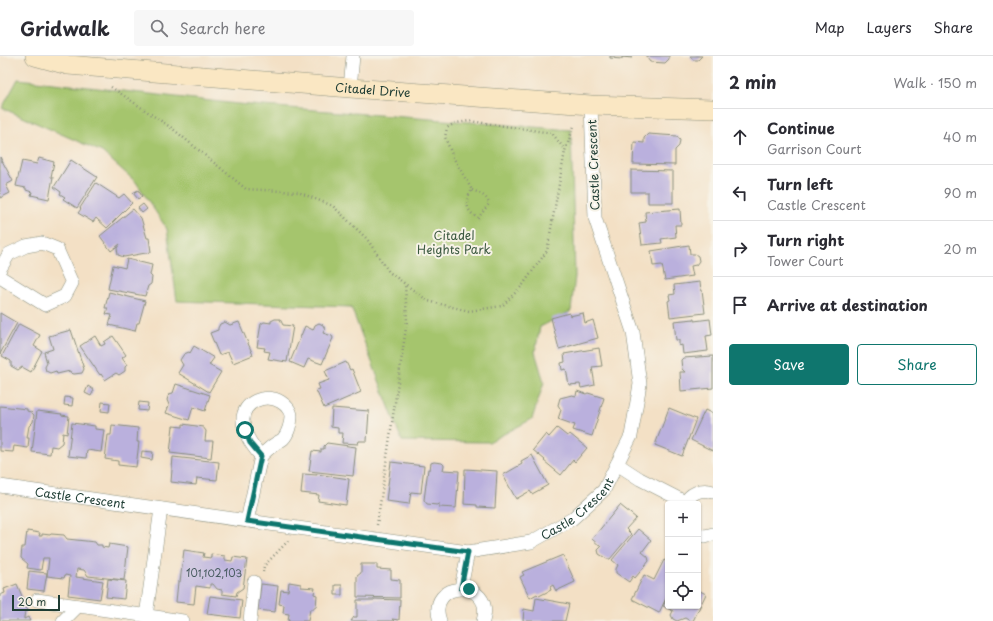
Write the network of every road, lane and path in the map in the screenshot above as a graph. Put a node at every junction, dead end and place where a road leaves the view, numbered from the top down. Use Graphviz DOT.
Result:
graph roads {
  1 [pos="35,56"];
  2 [pos="353,56"];
  3 [pos="109,85"];
  4 [pos="350,88"];
  5 [pos="591,105"];
  6 [pos="713,109"];
  7 [pos="574,126"];
  8 [pos="565,151"];
  9 [pos="472,190"];
  10 [pos="0,269"];
  11 [pos="0,277"];
  12 [pos="405,284"];
  13 [pos="261,456"];
  14 [pos="617,464"];
  15 [pos="0,486"];
  16 [pos="713,492"];
  17 [pos="681,501"];
  18 [pos="686,501"];
  19 [pos="161,509"];
  20 [pos="247,521"];
  21 [pos="713,534"];
  22 [pos="701,535"];
  23 [pos="375,539"];
  24 [pos="288,541"];
  25 [pos="468,552"];
  26 [pos="264,566"];
  27 [pos="254,582"];
  28 [pos="461,588"];
  29 [pos="37,600"];
  30 [pos="78,606"];
  31 [pos="146,616"];
  32 [pos="63,621"];
  33 [pos="183,621"];
  34 [pos="250,621"];
  35 [pos="440,621"];
  36 [pos="483,621"];
  1 -- 4 [label="street, Citadel Drive"];
  2 -- 4 [label="street"];
  3 -- 12 [label="path"];
  4 -- 5 [label="street, Citadel Drive"];
  5 -- 6 [label="street, Citadel Drive"];
  5 -- 14 [label="street, Castle Crescent"];
  7 -- 8 [label="path"];
  8 -- 9 [label="path"];
  8 -- 12 [label="path"];
  9 -- 9 [label="path"];
  10 -- 11 [label="street"];
  12 -- 23 [label="path"];
  13 -- 20 [label="street"];
  14 -- 17 [label="street"];
  14 -- 25 [label="street, Castle Crescent"];
  15 -- 19 [label="street, Castle Crescent"];
  16 -- 18 [label="street"];
  19 -- 20 [label="street, Castle Crescent"];
  19 -- 31 [label="street"];
  20 -- 23 [label="street, Castle Crescent"];
  21 -- 22 [label="street"];
  23 -- 25 [label="street, Castle Crescent"];
  24 -- 26 [label="path"];
  25 -- 28 [label="street"];
  27 -- 34 [label="street"];
  28 -- 35 [label="street"];
  28 -- 36 [label="street"];
  29 -- 30 [label="street"];
  30 -- 31 [label="street"];
  30 -- 32 [label="street"];
  31 -- 33 [label="street"];
}
